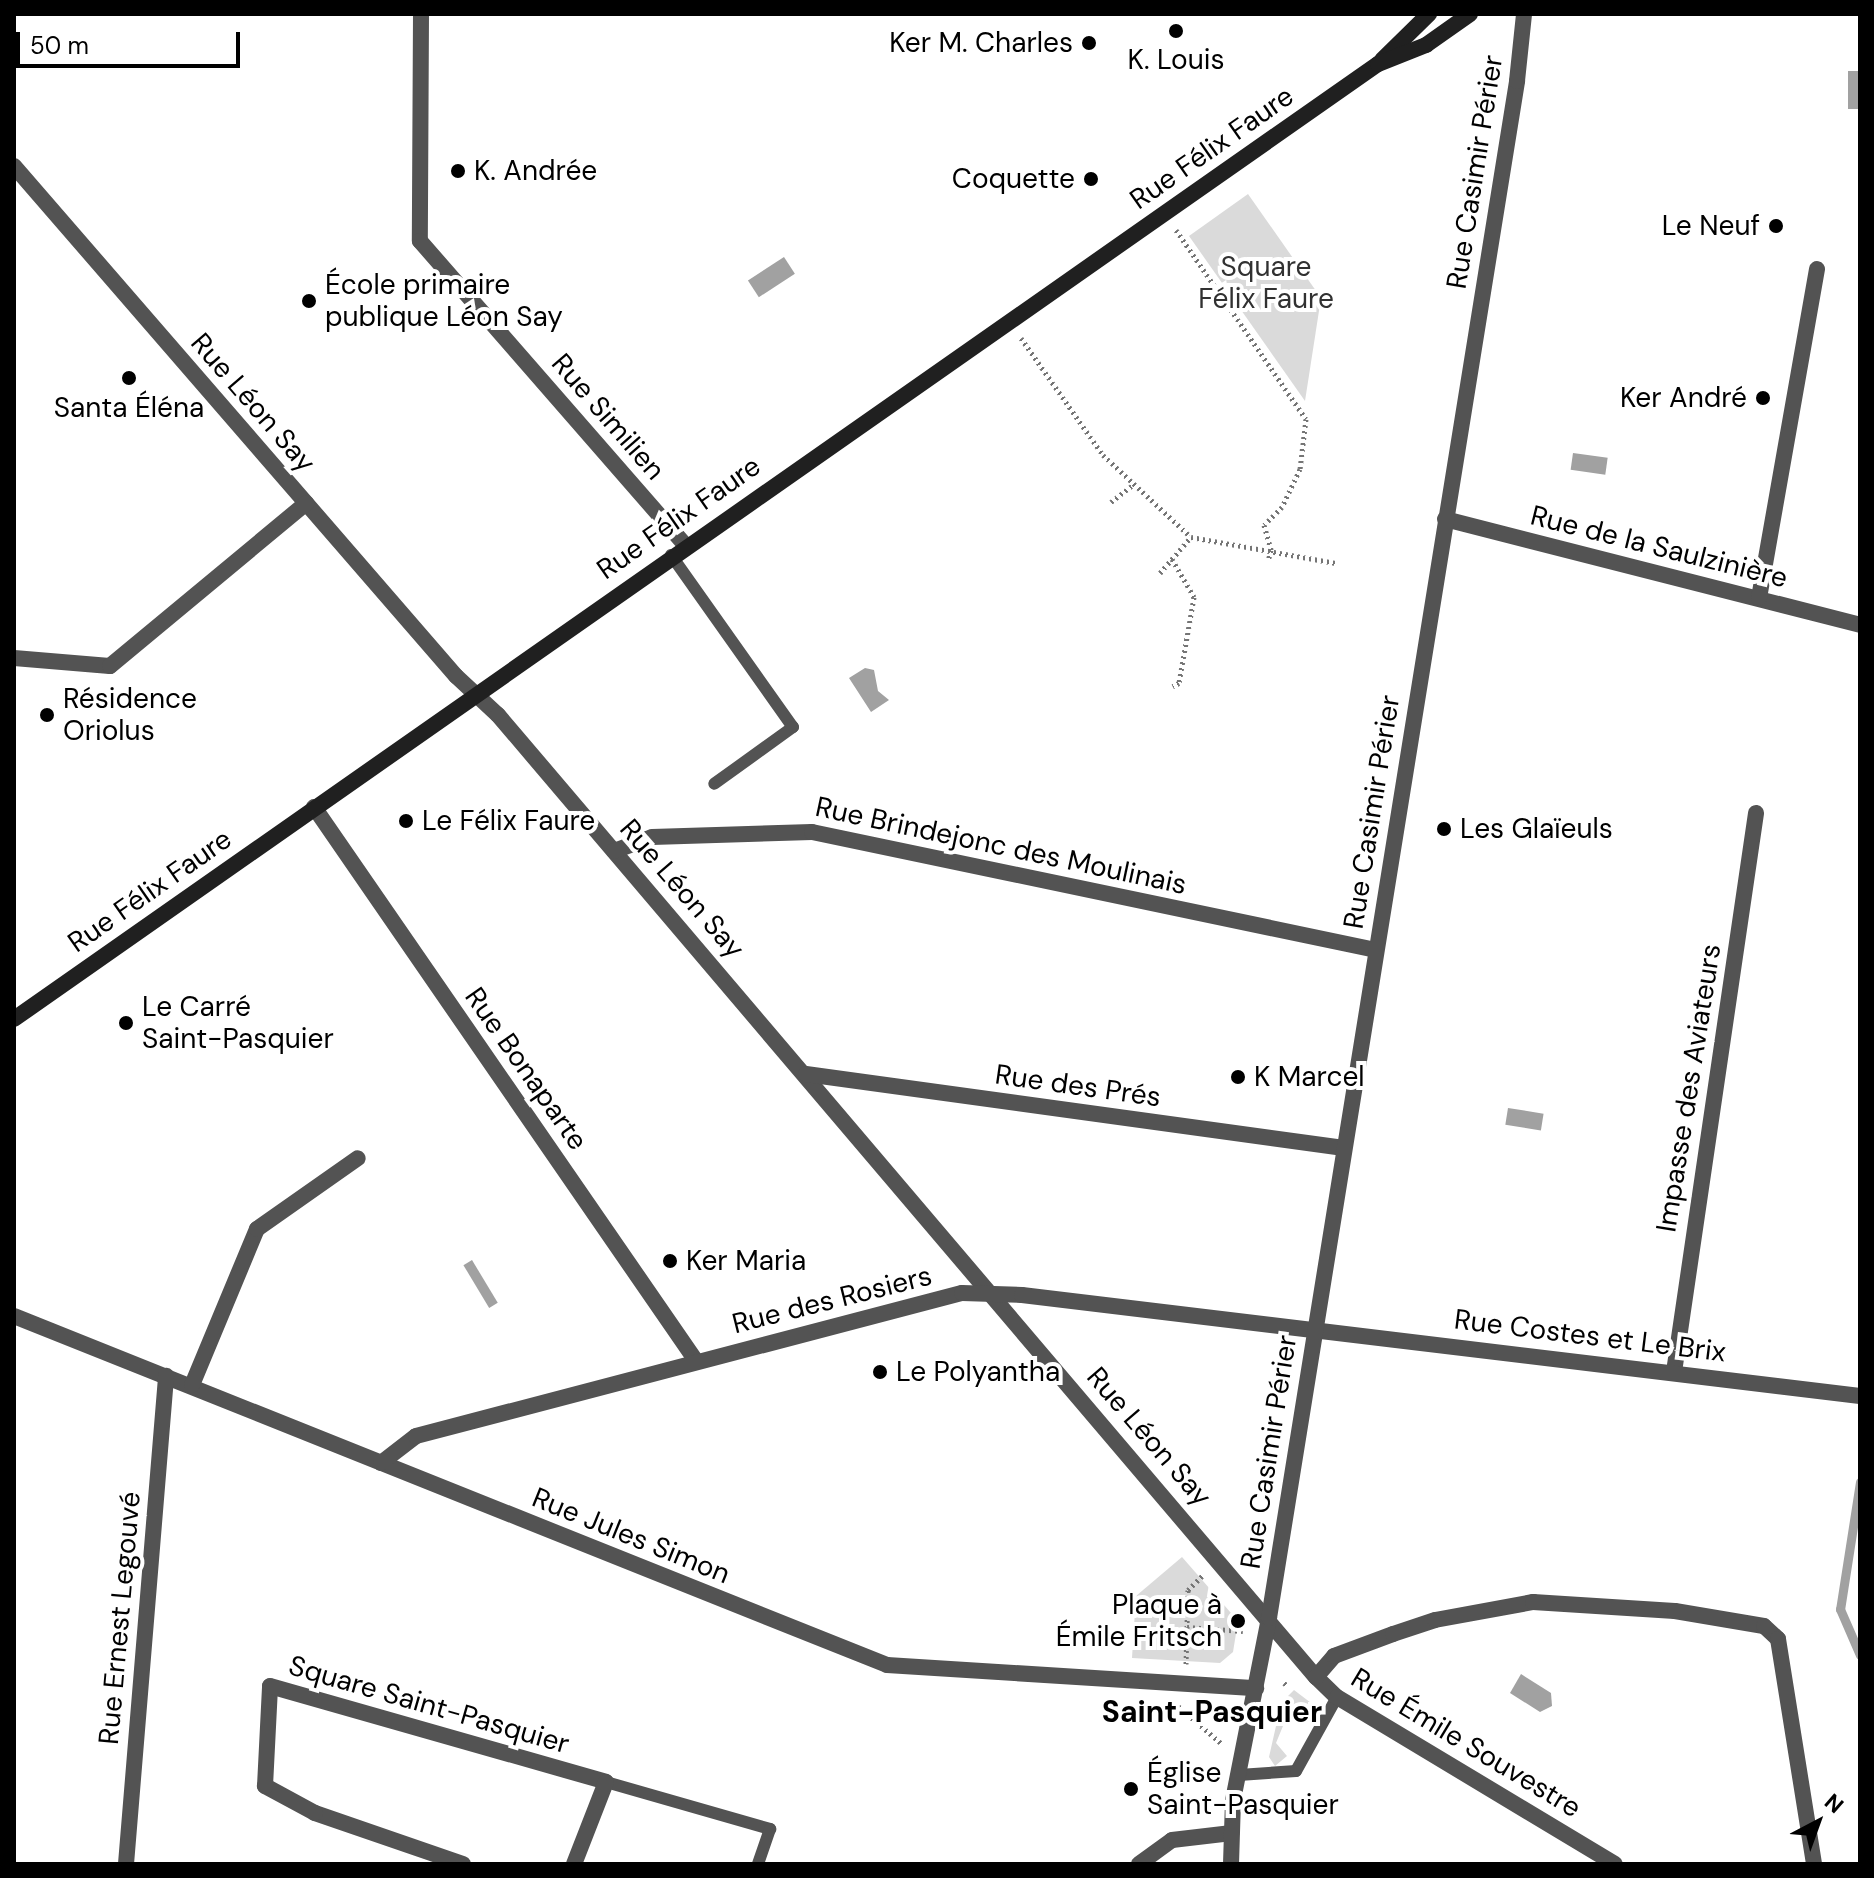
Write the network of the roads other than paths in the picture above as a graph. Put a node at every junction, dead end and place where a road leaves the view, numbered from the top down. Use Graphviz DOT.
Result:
graph roads {
  1 [pos="421,14"];
  2 [pos="1429,14"];
  3 [pos="1470,14"];
  4 [pos="1524,14"];
  5 [pos="1378,64"];
  6 [pos="14,166"];
  7 [pos="1817,269"];
  8 [pos="306,503"];
  9 [pos="1445,519"];
  10 [pos="678,550"];
  11 [pos="1759,598"];
  12 [pos="1860,625"];
  13 [pos="14,658"];
  14 [pos="474,693"];
  15 [pos="714,784"];
  16 [pos="314,807"];
  17 [pos="1756,813"];
  18 [pos="614,851"];
  19 [pos="1376,950"];
  20 [pos="14,1019"];
  21 [pos="806,1074"];
  22 [pos="1344,1148"];
  23 [pos="358,1158"];
  24 [pos="992,1294"];
  25 [pos="14,1316"];
  26 [pos="1314,1330"];
  27 [pos="696,1361"];
  28 [pos="1674,1372"];
  29 [pos="166,1376"];
  30 [pos="192,1385"];
  31 [pos="1860,1396"];
  32 [pos="381,1463"];
  33 [pos="1269,1618"];
  34 [pos="1316,1677"];
  35 [pos="1256,1688"];
  36 [pos="1337,1697"];
  37 [pos="1239,1775"];
  38 [pos="606,1782"];
  39 [pos="1232,1833"];
  40 [pos="126,1864"];
  41 [pos="463,1864"];
  42 [pos="574,1864"];
  43 [pos="758,1864"];
  44 [pos="1139,1864"];
  45 [pos="1231,1864"];
  46 [pos="1615,1864"];
  47 [pos="1814,1864"];
  1 -- 10 [label="street, Rue Similien"];
  2 -- 5 [label="street, Rue Félix Faure"];
  3 -- 5 [label="street, Rue Félix Faure"];
  4 -- 9 [label="street, Rue Casimir Périer"];
  5 -- 10 [label="street, Rue Félix Faure"];
  6 -- 8 [label="street, Rue Léon Say"];
  7 -- 11 [label="street"];
  8 -- 13 [label="street"];
  8 -- 14 [label="street, Rue Léon Say"];
  9 -- 11 [label="street, Rue de la Saulzinière"];
  9 -- 19 [label="street, Rue Casimir Périer"];
  10 -- 14 [label="street, Rue Félix Faure"];
  10 -- 15 [label="lane"];
  11 -- 12 [label="street, Rue de la Saulzinière"];
  14 -- 16 [label="street, Rue Félix Faure"];
  14 -- 18 [label="street, Rue Léon Say"];
  16 -- 20 [label="street, Rue Félix Faure"];
  16 -- 27 [label="street, Rue Bonaparte"];
  17 -- 28 [label="street, Impasse des Aviateurs"];
  18 -- 19 [label="street, Rue Brindejonc des Moulinais"];
  18 -- 21 [label="street, Rue Léon Say"];
  19 -- 22 [label="street, Rue Casimir Périer"];
  21 -- 22 [label="street, Rue des Prés"];
  21 -- 24 [label="street, Rue Léon Say"];
  22 -- 26 [label="street, Rue Casimir Périer"];
  23 -- 30 [label="street"];
  24 -- 26 [label="street, Rue des Rosiers"];
  24 -- 27 [label="street, Rue des Rosiers"];
  24 -- 33 [label="street, Rue Léon Say"];
  25 -- 29 [label="street, Rue Jules Simon"];
  26 -- 28 [label="street, Rue Costes et Le Brix"];
  26 -- 33 [label="street, Rue Casimir Périer"];
  27 -- 32 [label="street, Rue des Rosiers"];
  28 -- 31 [label="street, Rue Costes et Le Brix"];
  29 -- 30 [label="street, Rue Jules Simon"];
  29 -- 40 [label="street, Rue Ernest Legouvé"];
  30 -- 32 [label="street, Rue Jules Simon"];
  32 -- 35 [label="street, Rue Jules Simon"];
  33 -- 34 [label="street, Rue Émile Souvestre"];
  33 -- 35 [label="street, Rue Casimir Périer"];
  34 -- 36 [label="street, Rue Émile Souvestre"];
  34 -- 47 [label="street"];
  35 -- 37 [label="street, Rue Casimir Périer"];
  36 -- 37 [label="lane"];
  36 -- 46 [label="street, Rue Émile Souvestre"];
  37 -- 39 [label="street, Rue Casimir Périer"];
  38 -- 41 [label="street, Square Saint-Pasquier"];
  38 -- 42 [label="street"];
  38 -- 43 [label="lane"];
  39 -- 44 [label="street"];
  39 -- 45 [label="street, Rue Casimir Périer"];
}
